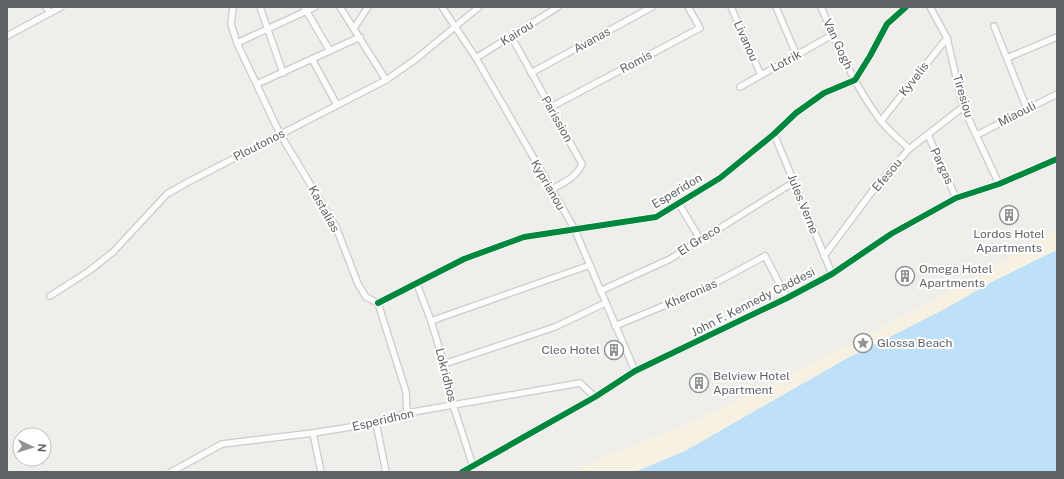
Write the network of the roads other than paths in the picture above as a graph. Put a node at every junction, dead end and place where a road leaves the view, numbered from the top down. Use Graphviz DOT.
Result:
graph roads {
  1 [pos="46,7"];
  2 [pos="61,7"];
  3 [pos="233,7"];
  4 [pos="260,7"];
  5 [pos="315,7"];
  6 [pos="340,7"];
  7 [pos="368,7"];
  8 [pos="442,7"];
  9 [pos="479,7"];
  10 [pos="558,7"];
  11 [pos="652,7"];
  12 [pos="688,7"];
  13 [pos="731,7"];
  14 [pos="776,7"];
  15 [pos="906,7"];
  16 [pos="930,7"];
  17 [pos="823,8"];
  18 [pos="305,9"];
  19 [pos="50,13"];
  20 [pos="455,26"];
  21 [pos="994,26"];
  22 [pos="354,28"];
  23 [pos="267,29"];
  24 [pos="832,35"];
  25 [pos="7,36"];
  26 [pos="511,36"];
  27 [pos="1057,37"];
  28 [pos="360,38"];
  29 [pos="947,38"];
  30 [pos="237,43"];
  31 [pos="330,52"];
  32 [pos="796,56"];
  33 [pos="476,58"];
  34 [pos="1007,58"];
  35 [pos="312,59"];
  36 [pos="283,73"];
  37 [pos="531,73"];
  38 [pos="761,75"];
  39 [pos="386,80"];
  40 [pos="855,80"];
  41 [pos="257,84"];
  42 [pos="740,88"];
  43 [pos="1057,94"];
  44 [pos="337,105"];
  45 [pos="551,107"];
  46 [pos="963,107"];
  47 [pos="1027,109"];
  48 [pos="881,121"];
  49 [pos="280,134"];
  50 [pos="774,134"];
  51 [pos="928,135"];
  52 [pos="977,135"];
  53 [pos="909,149"];
  54 [pos="1057,159"];
  55 [pos="794,182"];
  56 [pos="999,184"];
  57 [pos="550,190"];
  58 [pos="956,198"];
  59 [pos="679,204"];
  60 [pos="574,228"];
  61 [pos="700,239"];
  62 [pos="824,256"];
  63 [pos="590,265"];
  64 [pos="832,274"];
  65 [pos="417,284"];
  66 [pos="600,291"];
  67 [pos="50,296"];
  68 [pos="787,298"];
  69 [pos="605,303"];
  70 [pos="378,304"];
  71 [pos="431,321"];
  72 [pos="615,326"];
  73 [pos="444,364"];
  74 [pos="635,371"];
  75 [pos="595,397"];
  76 [pos="453,405"];
  77 [pos="407,413"];
  78 [pos="376,423"];
  79 [pos="313,433"];
  80 [pos="473,466"];
  81 [pos="178,470"];
  82 [pos="171,472"];
  83 [pos="321,472"];
  84 [pos="386,472"];
  85 [pos="462,472"];
  1 -- 19 [label="street"];
  2 -- 19 [label="street"];
  3 -- 30 [label="street, Kastalias"];
  4 -- 23 [label="street"];
  5 -- 18 [label="street"];
  6 -- 22 [label="street"];
  7 -- 22 [label="street"];
  8 -- 20 [label="street, Kyprianou"];
  9 -- 20 [label="street, Ploutonos"];
  10 -- 26 [label="street, Kairou"];
  11 -- 37 [label="street, Avanas"];
  12 -- 45 [label="street, Romis"];
  13 -- 38 [label="street, Livanou"];
  14 -- 32 [label="street"];
  15 -- 40 [label="street"];
  16 -- 29 [label="street, Tiresiou"];
  17 -- 24 [label="street, Van Gogh"];
  18 -- 23 [label="street"];
  18 -- 31 [label="street"];
  19 -- 25 [label="street"];
  20 -- 33 [label="street, Kyprianou"];
  20 -- 39 [label="street, Ploutonos"];
  21 -- 34 [label="street"];
  22 -- 28 [label="street"];
  23 -- 30 [label="street"];
  23 -- 36 [label="street"];
  24 -- 32 [label="street, Lotrik"];
  24 -- 40 [label="street, Van Gogh"];
  26 -- 33 [label="street, Kairou"];
  26 -- 37 [label="street, Parission"];
  27 -- 34 [label="street"];
  28 -- 31 [label="street"];
  28 -- 39 [label="street"];
  29 -- 46 [label="street, Tiresiou"];
  29 -- 48 [label="street, Kyvelis"];
  30 -- 41 [label="street, Kastalias"];
  31 -- 35 [label="street"];
  32 -- 38 [label="street, Lotrik"];
  33 -- 57 [label="street, Kyprianou"];
  34 -- 47 [label="street"];
  35 -- 36 [label="street"];
  35 -- 44 [label="street"];
  36 -- 41 [label="street"];
  37 -- 45 [label="street, Parission"];
  38 -- 42 [label="street, Lotrik"];
  39 -- 44 [label="street, Ploutonos"];
  40 -- 48 [label="street, Van Gogh"];
  40 -- 50 [label="street, Esperidon"];
  41 -- 49 [label="street, Kastalias"];
  43 -- 47 [label="street, Miaouli"];
  44 -- 49 [label="street, Ploutonos"];
  45 -- 57 [label="street, Parission"];
  46 -- 51 [label="street, Efesou"];
  46 -- 52 [label="street, Tiresiou"];
  47 -- 52 [label="street, Miaouli"];
  48 -- 53 [label="street, Van Gogh"];
  49 -- 67 [label="street, Ploutonos"];
  49 -- 70 [label="street, Kastalias"];
  50 -- 55 [label="street, Jules Verne"];
  50 -- 59 [label="street, Esperidon"];
  51 -- 53 [label="street, Efesou"];
  51 -- 58 [label="street, Pargas"];
  52 -- 56 [label="street, Tiresiou"];
  53 -- 62 [label="street, Efesou"];
  54 -- 56 [label="street, John F. Kennedy Caddesi"];
  55 -- 61 [label="street, El Greco"];
  55 -- 62 [label="street, Jules Verne"];
  56 -- 58 [label="street, John F. Kennedy Caddesi"];
  57 -- 60 [label="street, Kyprianou"];
  58 -- 64 [label="street, John F. Kennedy Caddesi"];
  59 -- 60 [label="street, Esperidon"];
  59 -- 61 [label="street"];
  60 -- 63 [label="street, Kyprianou"];
  60 -- 65 [label="street, Esperidon"];
  61 -- 66 [label="street, El Greco"];
  62 -- 64 [label="street, Jules Verne"];
  63 -- 66 [label="street, Kyprianou"];
  63 -- 71 [label="street"];
  64 -- 68 [label="street, John F. Kennedy Caddesi"];
  65 -- 70 [label="street, Esperidon"];
  65 -- 71 [label="street, Lokridhos"];
  66 -- 69 [label="street, Kyprianou"];
  68 -- 72 [label="street, Kheronias"];
  68 -- 74 [label="street, John F. Kennedy Caddesi"];
  69 -- 72 [label="street, Kyprianou"];
  69 -- 73 [label="street"];
  70 -- 77 [label="street"];
  71 -- 73 [label="street, Lokridhos"];
  72 -- 74 [label="street, Kyprianou"];
  73 -- 76 [label="street, Lokridhos"];
  74 -- 75 [label="street, John F. Kennedy Caddesi"];
  75 -- 76 [label="street, Esperidhon"];
  75 -- 80 [label="street, John F. Kennedy Caddesi"];
  76 -- 77 [label="street, Esperidhon"];
  76 -- 80 [label="street, Lokridhos"];
  77 -- 78 [label="street, Esperidhon"];
  78 -- 79 [label="street, Esperidhon"];
  78 -- 84 [label="street"];
  79 -- 81 [label="street, Esperidhon"];
  79 -- 83 [label="street"];
  80 -- 85 [label="street, John F. Kennedy Caddesi"];
  81 -- 82 [label="street, Esperidhon"];
}
